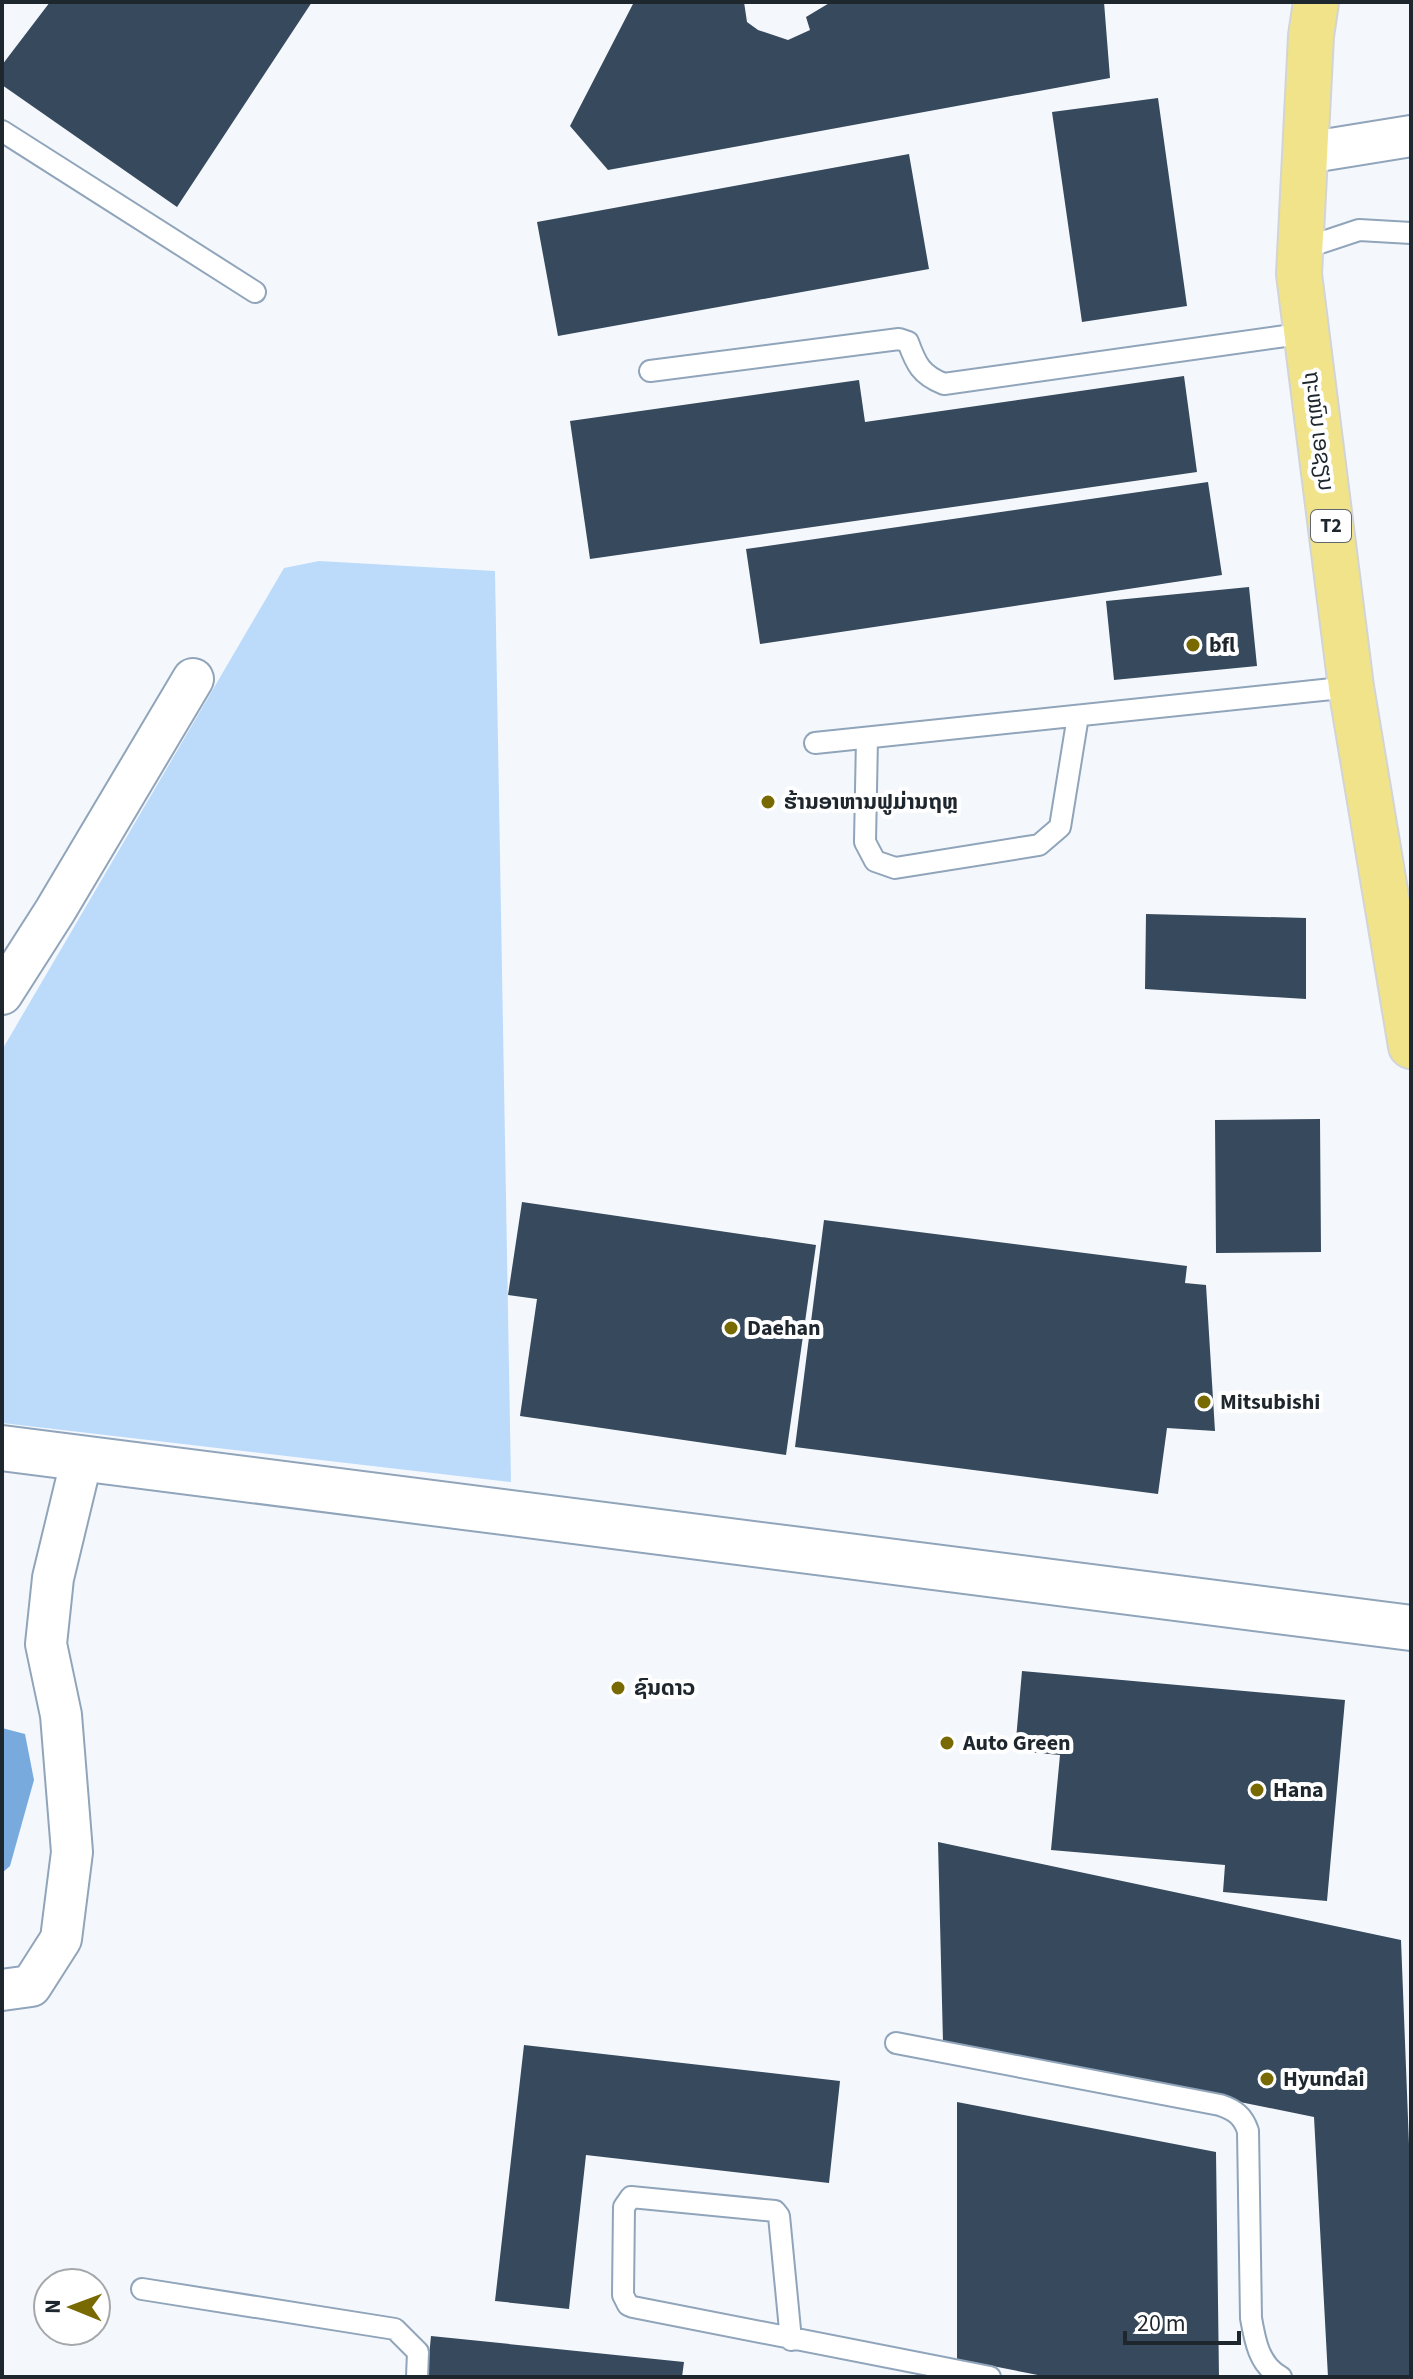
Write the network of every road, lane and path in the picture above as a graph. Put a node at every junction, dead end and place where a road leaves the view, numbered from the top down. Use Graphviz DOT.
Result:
graph roads {
  1 [pos="1316,2"];
  2 [pos="2,131"];
  3 [pos="1411,136"];
  4 [pos="1306,153"];
  5 [pos="1411,233"];
  6 [pos="1299,250"];
  7 [pos="255,292"];
  8 [pos="1307,333"];
  9 [pos="650,371"];
  10 [pos="193,679"];
  11 [pos="1351,687"];
  12 [pos="1078,716"];
  13 [pos="867,738"];
  14 [pos="815,743"];
  15 [pos="2,994"];
  16 [pos="1411,1046"];
  17 [pos="2,1448"];
  18 [pos="82,1458"];
  19 [pos="1411,1628"];
  20 [pos="2,1990"];
  21 [pos="896,2043"];
  22 [pos="142,2289"];
  23 [pos="791,2340"];
  24 [pos="417,2377"];
  25 [pos="990,2377"];
  26 [pos="1281,2377"];
  1 -- 4 [label="main road, ຖະໜົນ ເອຊຽນ / T2"];
  2 -- 7 [label="lane"];
  3 -- 4 [label="street"];
  4 -- 6 [label="main road, ຖະໜົນ ເອຊຽນ / T2"];
  5 -- 6 [label="lane"];
  6 -- 8 [label="main road, ຖະໜົນ ເອຊຽນ / T2"];
  8 -- 9 [label="lane"];
  8 -- 11 [label="main road, ຖະໜົນ ເອຊຽນ / T2"];
  10 -- 15 [label="street"];
  11 -- 12 [label="lane"];
  11 -- 16 [label="main road, ຖະໜົນ ເອຊຽນ / T2"];
  12 -- 13 [label="lane"];
  12 -- 13 [label="lane"];
  13 -- 14 [label="lane"];
  17 -- 18 [label="street"];
  18 -- 19 [label="street"];
  18 -- 20 [label="street"];
  21 -- 26 [label="lane"];
  22 -- 24 [label="lane"];
  23 -- 23 [label="lane"];
  23 -- 25 [label="lane"];
}
